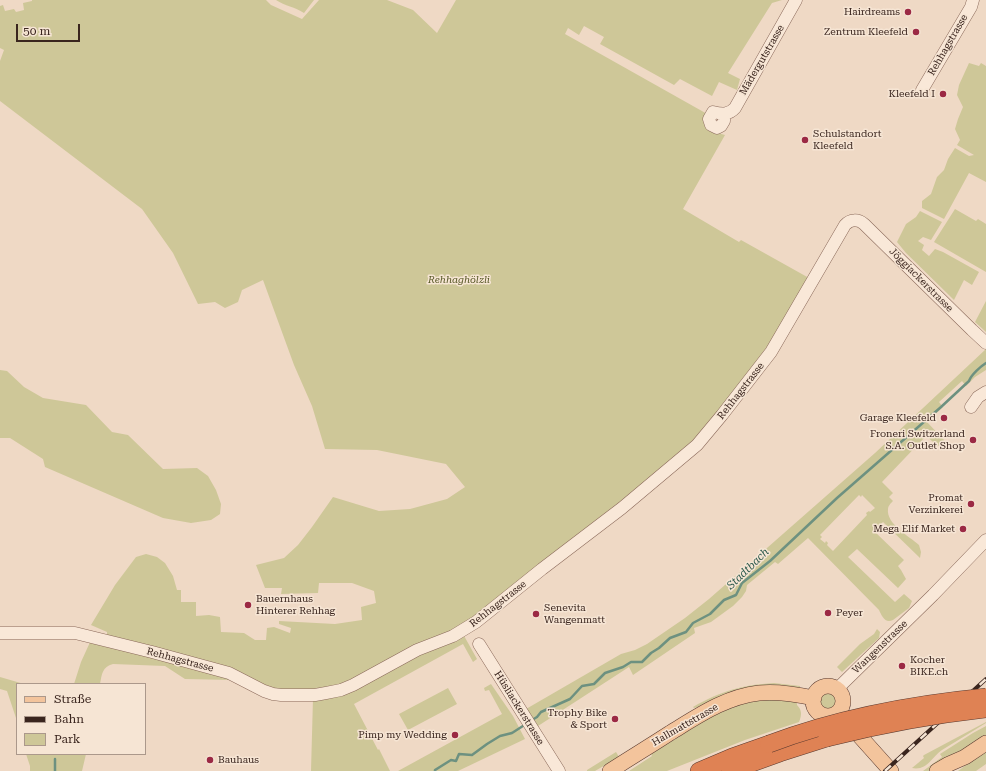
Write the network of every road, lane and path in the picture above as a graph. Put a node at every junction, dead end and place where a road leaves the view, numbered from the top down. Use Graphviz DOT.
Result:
graph roads {
  1 [pos="796,0"];
  2 [pos="974,0"];
  3 [pos="922,90"];
  4 [pos="724,114"];
  5 [pos="854,220"];
  6 [pos="986,343"];
  7 [pos="986,392"];
  8 [pos="971,407"];
  9 [pos="986,540"];
  10 [pos="0,633"];
  11 [pos="480,644"];
  12 [pos="837,689"];
  13 [pos="986,697"];
  14 [pos="814,698"];
  15 [pos="986,709"];
  16 [pos="838,712"];
  17 [pos="986,743"];
  18 [pos="966,757"];
  19 [pos="559,771"];
  20 [pos="610,771"];
  21 [pos="699,771"];
  22 [pos="730,771"];
  23 [pos="891,771"];
  24 [pos="937,771"];
  25 [pos="952,771"];
  1 -- 4 [label="street, Mädergutstrasse"];
  2 -- 3 [label="street, Rehhagstrasse"];
  5 -- 6 [label="street, Jöggiackerstrasse"];
  5 -- 10 [label="street, Rehhagstrasse"];
  7 -- 8 [label="street"];
  9 -- 12 [label="street, Wangenstrasse"];
  11 -- 19 [label="street, Hüsliackerstrasse"];
  12 -- 14 [label="main road"];
  12 -- 16 [label="main road"];
  13 -- 21 [label="highway, bridge"];
  14 -- 16 [label="main road"];
  14 -- 20 [label="main road, Hallmattstrasse"];
  15 -- 22 [label="highway, bridge"];
  16 -- 23 [label="main road"];
  17 -- 18 [label="main road"];
  18 -- 24 [label="main road"];
  18 -- 25 [label="main road"];
}
